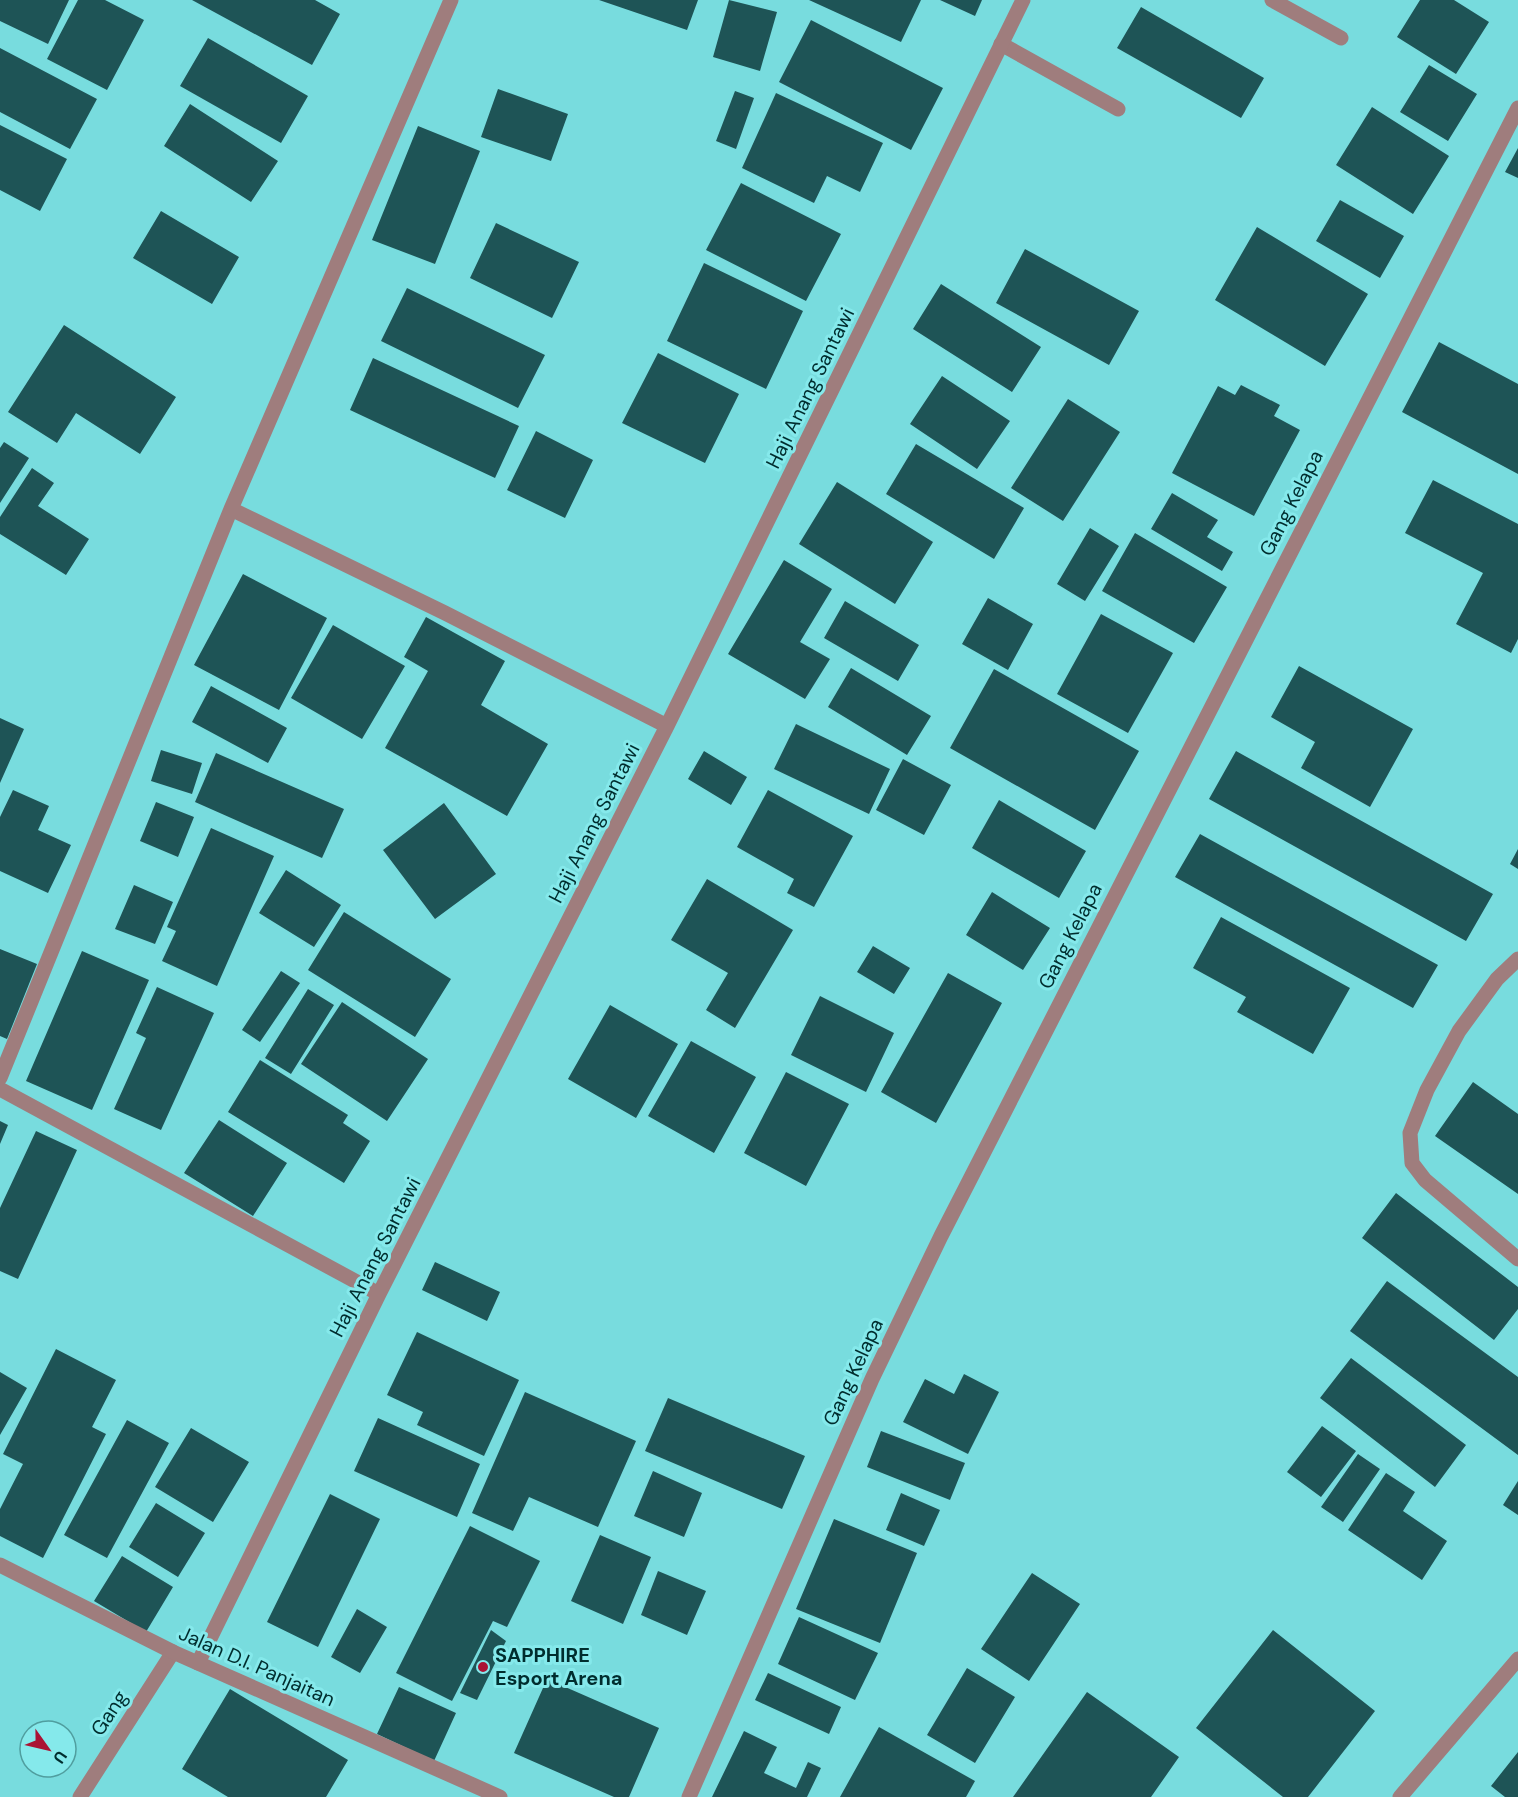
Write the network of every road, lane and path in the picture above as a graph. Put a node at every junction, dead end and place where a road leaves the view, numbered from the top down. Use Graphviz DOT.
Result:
graph roads {
  1 [pos="451,0"];
  2 [pos="1023,0"];
  3 [pos="1272,0"];
  4 [pos="1341,38"];
  5 [pos="1001,44"];
  6 [pos="1518,108"];
  7 [pos="1118,109"];
  8 [pos="231,509"];
  9 [pos="667,726"];
  10 [pos="1518,958"];
  11 [pos="0,1078"];
  12 [pos="0,1089"];
  13 [pos="1518,1258"];
  14 [pos="379,1294"];
  15 [pos="0,1565"];
  16 [pos="173,1652"];
  17 [pos="1518,1659"];
  18 [pos="198,1663"];
  19 [pos="80,1797"];
  20 [pos="500,1797"];
  21 [pos="689,1797"];
  22 [pos="1400,1797"];
  1 -- 8 [label="street"];
  2 -- 5 [label="street, Haji Anang Santawi"];
  3 -- 4 [label="street"];
  5 -- 7 [label="street"];
  5 -- 9 [label="street, Haji Anang Santawi"];
  6 -- 21 [label="street, Gang Kelapa"];
  8 -- 9 [label="street"];
  8 -- 11 [label="street"];
  9 -- 14 [label="street, Haji Anang Santawi"];
  10 -- 13 [label="street"];
  12 -- 14 [label="street"];
  14 -- 18 [label="street, Haji Anang Santawi"];
  15 -- 16 [label="street, Jalan D.I. Panjaitan"];
  16 -- 18 [label="street, Jalan D.I. Panjaitan"];
  16 -- 19 [label="street, Gang"];
  17 -- 22 [label="street"];
  18 -- 20 [label="street, Jalan D.I. Panjaitan"];
}
